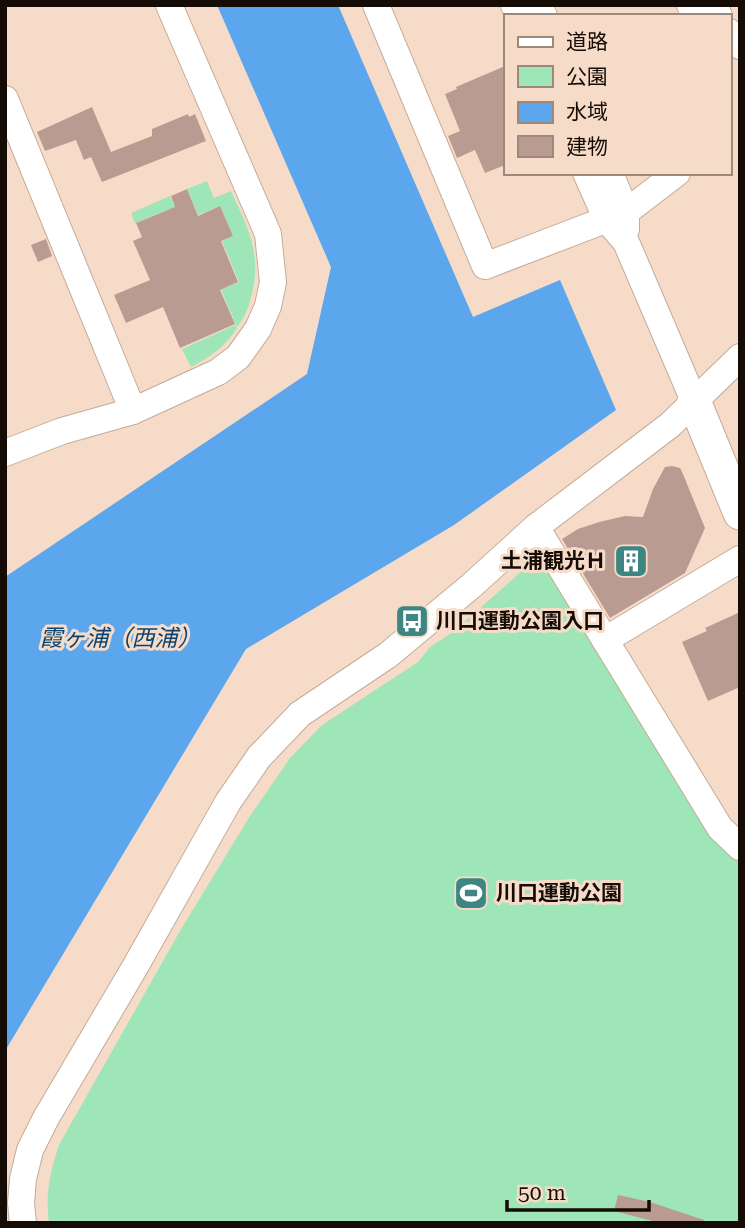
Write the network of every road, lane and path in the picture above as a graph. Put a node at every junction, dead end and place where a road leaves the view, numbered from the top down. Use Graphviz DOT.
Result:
graph roads {
  1 [pos="169,5"];
  2 [pos="376,5"];
  3 [pos="5,99"];
  4 [pos="587,175"];
  5 [pos="610,175"];
  6 [pos="674,175"];
  7 [pos="616,216"];
  8 [pos="740,357"];
  9 [pos="694,401"];
  10 [pos="133,411"];
  11 [pos="5,453"];
  12 [pos="740,513"];
  13 [pos="536,527"];
  14 [pos="740,559"];
  15 [pos="605,640"];
  16 [pos="740,847"];
  17 [pos="23,1223"];
  1 -- 10 [label="street"];
  2 -- 7 [label="street"];
  3 -- 10 [label="street"];
  4 -- 7 [label="street"];
  5 -- 7 [label="street"];
  6 -- 7 [label="street"];
  7 -- 9 [label="street"];
  8 -- 9 [label="street"];
  9 -- 12 [label="main road"];
  9 -- 13 [label="street"];
  10 -- 11 [label="street"];
  13 -- 15 [label="street"];
  13 -- 17 [label="street"];
  14 -- 15 [label="street"];
  15 -- 16 [label="street"];
}
